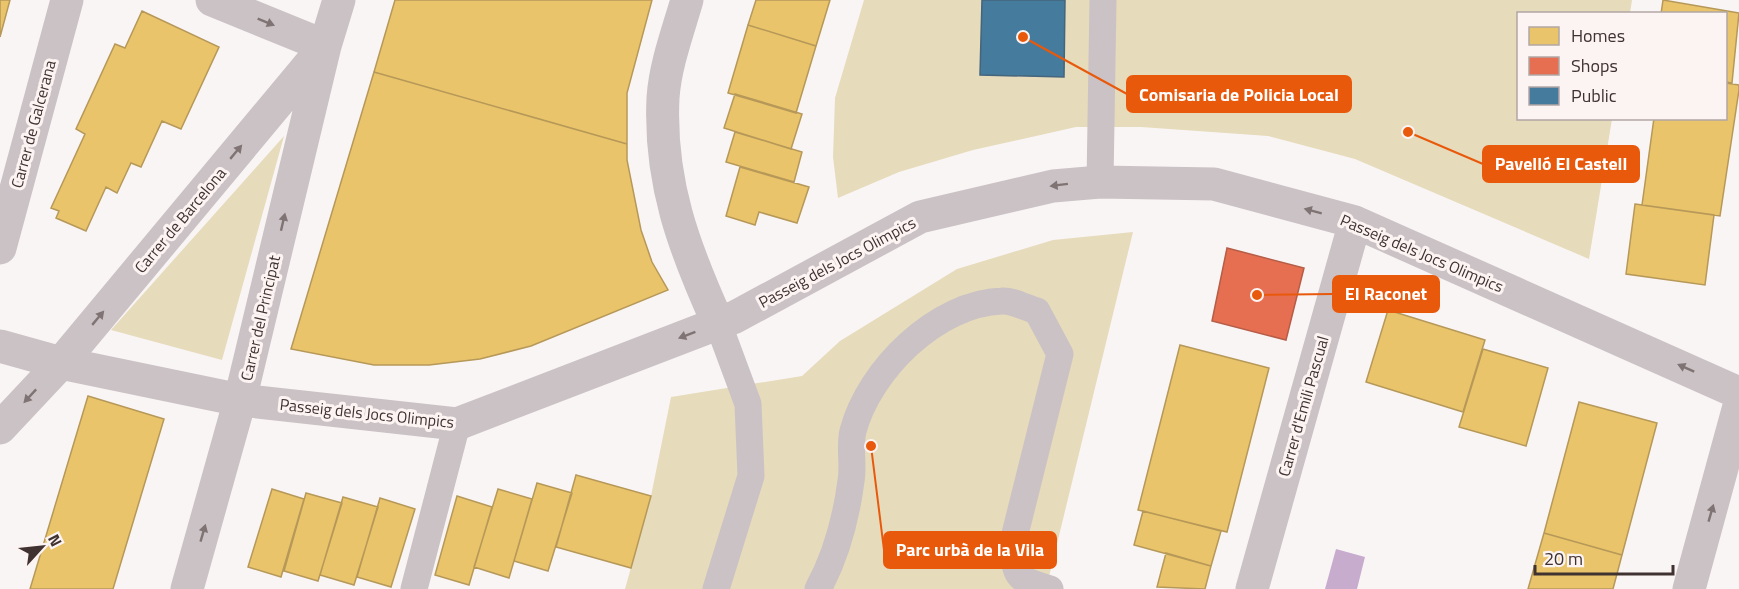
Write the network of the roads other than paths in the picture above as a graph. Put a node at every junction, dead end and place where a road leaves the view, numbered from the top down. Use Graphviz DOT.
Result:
graph roads {
  1 [pos="67,0"];
  2 [pos="212,0"];
  3 [pos="339,0"];
  4 [pos="687,0"];
  5 [pos="1102,0"];
  6 [pos="325,46"];
  7 [pos="1100,182"];
  8 [pos="1355,222"];
  9 [pos="0,248"];
  10 [pos="718,323"];
  11 [pos="0,346"];
  12 [pos="61,363"];
  13 [pos="1739,393"];
  14 [pos="240,400"];
  15 [pos="1739,406"];
  16 [pos="457,424"];
  17 [pos="0,428"];
  18 [pos="187,589"];
  19 [pos="414,589"];
  20 [pos="716,589"];
  21 [pos="818,589"];
  22 [pos="1050,589"];
  23 [pos="1252,589"];
  24 [pos="1689,589"];
  1 -- 9 [label="street, Carrer de Galcerana"];
  2 -- 6 [label="street, one-way"];
  3 -- 6 [label="street, Carrer de Barcelona"];
  4 -- 10 [label="street"];
  5 -- 7 [label="street"];
  12 -- 6 [label="street, Carrer de Barcelona, one-way"];
  14 -- 6 [label="street, Carrer del Principat, one-way"];
  8 -- 7 [label="street, Passeig dels Jocs Olimpics, one-way"];
  7 -- 10 [label="street, Passeig dels Jocs Olimpics, one-way"];
  13 -- 8 [label="street, Passeig dels Jocs Olimpics, one-way"];
  8 -- 23 [label="street, Carrer d'Emili Pascual"];
  10 -- 16 [label="street, Passeig dels Jocs Olimpics, one-way"];
  10 -- 20 [label="street"];
  11 -- 12 [label="street, Passeig dels Jocs Olimpics"];
  12 -- 14 [label="street, Passeig dels Jocs Olimpics"];
  12 -- 17 [label="street, Carrer de Barcelona, one-way"];
  14 -- 16 [label="street, Passeig dels Jocs Olimpics"];
  18 -- 14 [label="street, Carrer del Principat, one-way"];
  24 -- 15 [label="street, one-way"];
  16 -- 19 [label="street"];
  21 -- 22 [label="street"];
}
